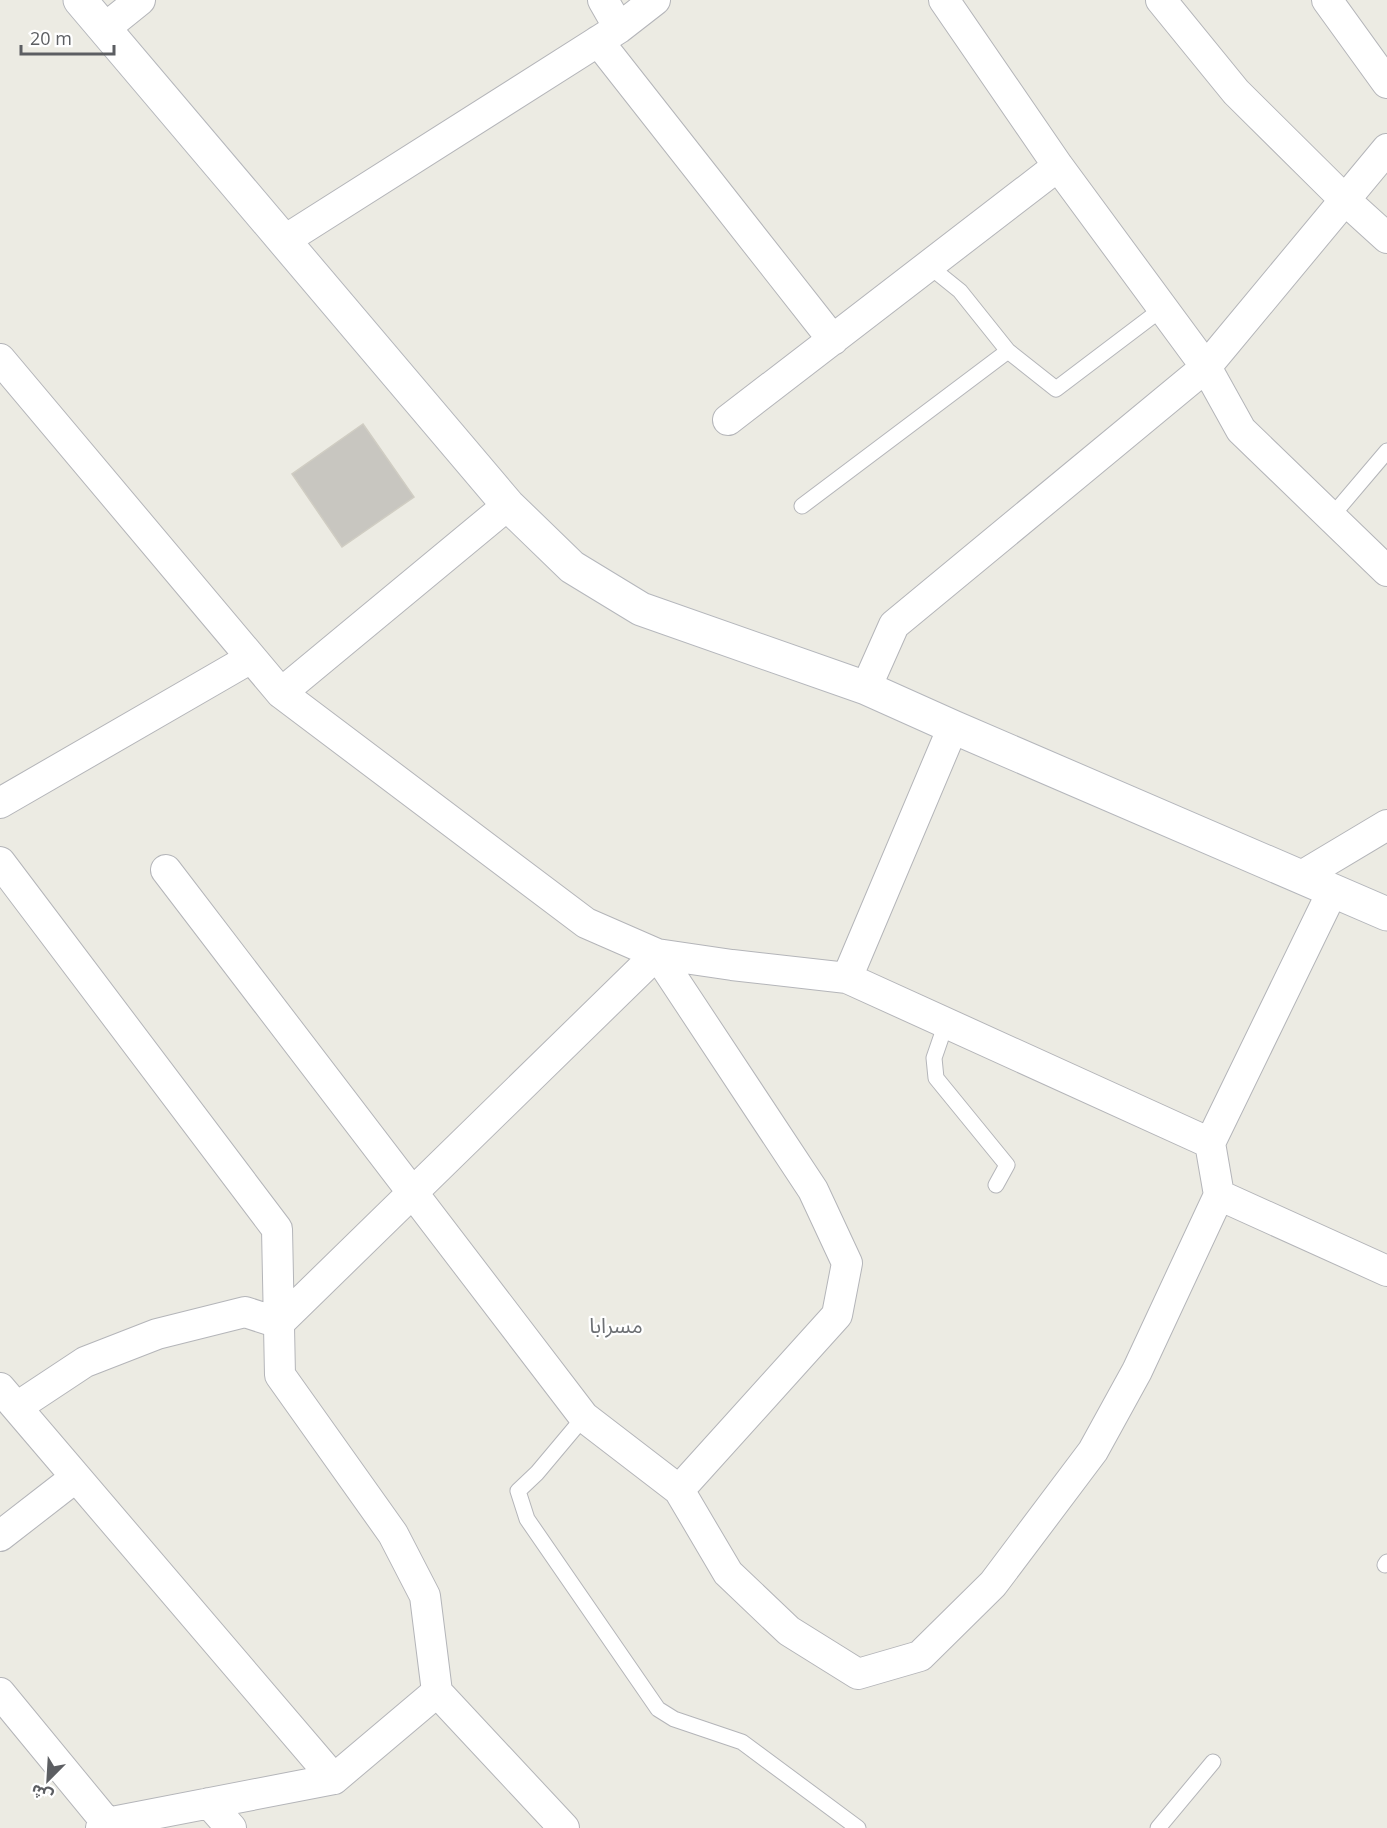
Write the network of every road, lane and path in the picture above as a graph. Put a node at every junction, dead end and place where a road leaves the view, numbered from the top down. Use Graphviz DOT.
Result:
graph roads {
  1 [pos="80,0"];
  2 [pos="140,0"];
  3 [pos="603,0"];
  4 [pos="655,0"];
  5 [pos="944,0"];
  6 [pos="1161,0"];
  7 [pos="1327,0"];
  8 [pos="104,29"];
  9 [pos="608,34"];
  10 [pos="1387,83"];
  11 [pos="1387,149"];
  12 [pos="1058,166"];
  13 [pos="1344,199"];
  14 [pos="1387,238"];
  15 [pos="285,240"];
  16 [pos="929,266"];
  17 [pos="1163,308"];
  18 [pos="833,339"];
  19 [pos="1008,351"];
  20 [pos="0,359"];
  21 [pos="1206,367"];
  22 [pos="728,420"];
  23 [pos="1387,451"];
  24 [pos="508,505"];
  25 [pos="802,507"];
  26 [pos="1330,517"];
  27 [pos="1387,572"];
  28 [pos="251,658"];
  29 [pos="866,688"];
  30 [pos="281,693"];
  31 [pos="953,727"];
  32 [pos="0,803"];
  33 [pos="1387,825"];
  34 [pos="0,862"];
  35 [pos="166,870"];
  36 [pos="1300,877"];
  37 [pos="1332,892"];
  38 [pos="1387,914"];
  39 [pos="657,954"];
  40 [pos="847,978"];
  41 [pos="946,1023"];
  42 [pos="1210,1143"];
  43 [pos="996,1185"];
  44 [pos="412,1193"];
  45 [pos="1219,1195"];
  46 [pos="1387,1271"];
  47 [pos="279,1323"];
  48 [pos="8,1397"];
  49 [pos="584,1417"];
  50 [pos="76,1477"];
  51 [pos="679,1491"];
  52 [pos="0,1536"];
  53 [pos="437,1692"];
  54 [pos="0,1693"];
  55 [pos="1213,1762"];
  56 [pos="334,1779"];
  57 [pos="209,1803"];
  58 [pos="104,1825"];
  59 [pos="231,1828"];
  60 [pos="564,1828"];
  61 [pos="858,1828"];
  62 [pos="1158,1828"];
  1 -- 8 [label="street"];
  2 -- 8 [label="street"];
  3 -- 9 [label="street"];
  4 -- 9 [label="street"];
  5 -- 12 [label="street"];
  6 -- 13 [label="street"];
  7 -- 10 [label="street"];
  8 -- 15 [label="street"];
  9 -- 15 [label="street"];
  9 -- 18 [label="street"];
  11 -- 13 [label="street"];
  12 -- 16 [label="street"];
  12 -- 17 [label="street"];
  13 -- 14 [label="street"];
  13 -- 21 [label="street"];
  15 -- 24 [label="street"];
  16 -- 18 [label="street"];
  16 -- 19 [label="lane"];
  17 -- 19 [label="lane"];
  17 -- 21 [label="street"];
  18 -- 22 [label="street"];
  19 -- 25 [label="lane"];
  20 -- 28 [label="street"];
  21 -- 26 [label="street"];
  21 -- 29 [label="street"];
  23 -- 26 [label="lane"];
  24 -- 29 [label="street"];
  24 -- 30 [label="street"];
  26 -- 27 [label="street"];
  28 -- 30 [label="street"];
  28 -- 32 [label="street"];
  29 -- 31 [label="street"];
  30 -- 39 [label="street"];
  31 -- 36 [label="street"];
  31 -- 40 [label="street"];
  33 -- 36 [label="street"];
  34 -- 47 [label="street"];
  35 -- 44 [label="street"];
  36 -- 37 [label="street"];
  37 -- 38 [label="street"];
  37 -- 42 [label="street"];
  39 -- 40 [label="street"];
  39 -- 44 [label="street"];
  39 -- 51 [label="street"];
  40 -- 41 [label="street"];
  41 -- 42 [label="street"];
  41 -- 43 [label="lane"];
  42 -- 45 [label="street"];
  44 -- 47 [label="street"];
  44 -- 49 [label="street"];
  45 -- 46 [label="street"];
  45 -- 51 [label="street"];
  47 -- 48 [label="street"];
  47 -- 53 [label="street"];
  48 -- 50 [label="street"];
  49 -- 51 [label="street"];
  49 -- 61 [label="lane"];
  50 -- 52 [label="street"];
  50 -- 56 [label="street"];
  53 -- 56 [label="street"];
  53 -- 60 [label="street"];
  54 -- 58 [label="street"];
  55 -- 62 [label="lane"];
  56 -- 57 [label="street"];
  57 -- 58 [label="street"];
  57 -- 59 [label="street"];
}
